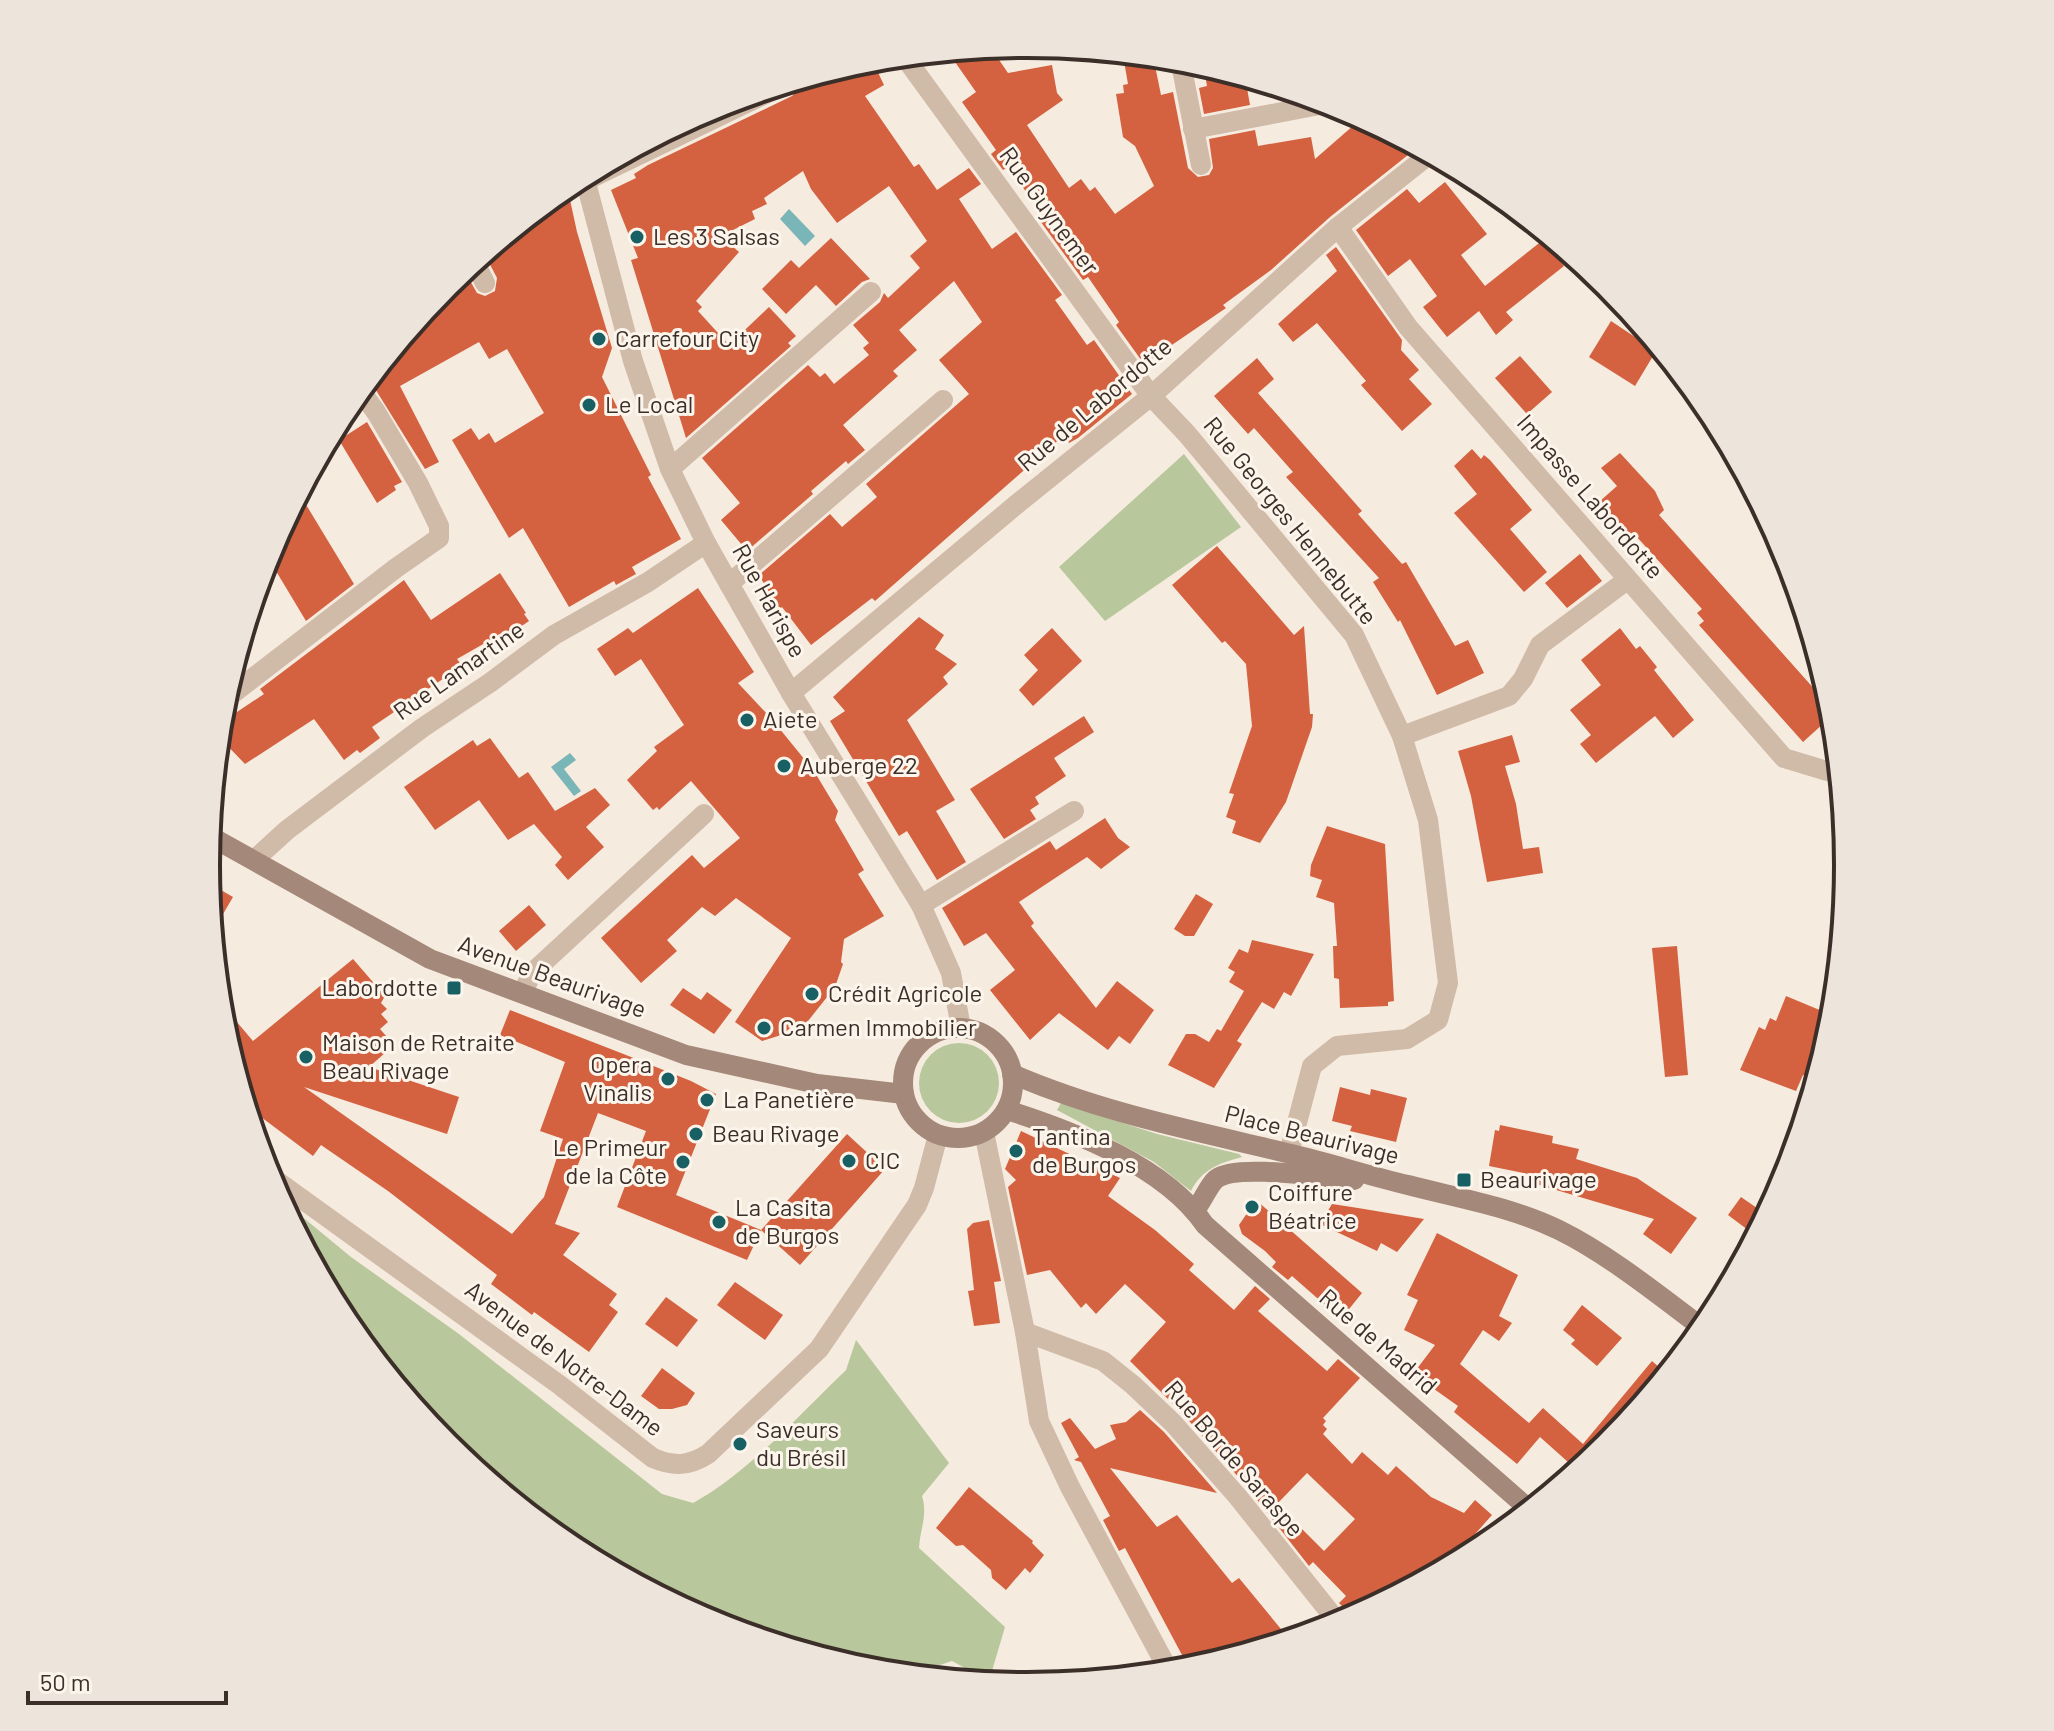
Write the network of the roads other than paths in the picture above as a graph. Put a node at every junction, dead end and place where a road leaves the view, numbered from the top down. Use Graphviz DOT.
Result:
graph roads {
  1 [pos="912,67"];
  2 [pos="1183,74"];
  3 [pos="1305,108"];
  4 [pos="1193,129"];
  5 [pos="1421,161"];
  6 [pos="1201,165"];
  7 [pos="587,189"];
  8 [pos="1338,227"];
  9 [pos="480,272"];
  10 [pos="485,283"];
  11 [pos="871,292"];
  12 [pos="1151,396"];
  13 [pos="368,400"];
  14 [pos="943,400"];
  15 [pos="670,469"];
  16 [pos="706,543"];
  17 [pos="1627,580"];
  18 [pos="729,584"];
  19 [pos="240,688"];
  20 [pos="791,693"];
  21 [pos="1402,736"];
  22 [pos="1827,771"];
  23 [pos="1074,811"];
  24 [pos="704,814"];
  25 [pos="220,842"];
  26 [pos="254,860"];
  27 [pos="921,905"];
  28 [pos="523,992"];
  29 [pos="961,1028"];
  30 [pos="1012,1074"];
  31 [pos="904,1094"];
  32 [pos="1007,1110"];
  33 [pos="984,1132"];
  34 [pos="938,1135"];
  35 [pos="1289,1153"];
  36 [pos="1406,1185"];
  37 [pos="287,1188"];
  38 [pos="1195,1210"];
  39 [pos="1693,1321"];
  40 [pos="1025,1332"];
  41 [pos="1522,1503"];
  42 [pos="1331,1614"];
  43 [pos="1163,1661"];
  1 -- 12 [label="street, Rue Guynemer"];
  2 -- 4 [label="street"];
  3 -- 4 [label="street"];
  4 -- 6 [label="street"];
  5 -- 8 [label="street, Rue de Labordotte"];
  7 -- 15 [label="street, Rue Harispe"];
  8 -- 12 [label="street, Rue de Labordotte"];
  8 -- 17 [label="street, Impasse Labordotte"];
  9 -- 10 [label="street"];
  11 -- 15 [label="street"];
  12 -- 20 [label="street, Rue de Labordotte"];
  12 -- 21 [label="street, Rue Georges Hennebutte"];
  13 -- 19 [label="street"];
  14 -- 18 [label="street"];
  15 -- 16 [label="street, Rue Harispe"];
  16 -- 18 [label="street, Rue Harispe"];
  16 -- 26 [label="street, Rue Lamartine"];
  17 -- 21 [label="street"];
  17 -- 22 [label="street, Impasse Labordotte"];
  18 -- 20 [label="street, Rue Harispe"];
  20 -- 27 [label="street, Rue Harispe"];
  21 -- 35 [label="street, Rue Georges Hennebutte"];
  23 -- 27 [label="street"];
  24 -- 28 [label="street"];
  25 -- 26 [label="main road, Avenue Beaurivage"];
  26 -- 28 [label="main road, Avenue Beaurivage"];
  27 -- 29 [label="street, Rue Harispe"];
  28 -- 31 [label="main road, Avenue Beaurivage"];
  29 -- 30 [label="main road"];
  29 -- 31 [label="main road"];
  30 -- 32 [label="main road"];
  30 -- 35 [label="main road, Place Beaurivage"];
  31 -- 34 [label="main road"];
  32 -- 33 [label="main road"];
  32 -- 38 [label="main road"];
  33 -- 34 [label="main road"];
  33 -- 40 [label="street"];
  34 -- 37 [label="street, Avenue de Notre-Dame"];
  35 -- 36 [label="main road, Place Beaurivage"];
  36 -- 38 [label="main road, Place Beaurivage"];
  36 -- 39 [label="main road"];
  38 -- 41 [label="main road, Rue de Madrid"];
  40 -- 42 [label="street, Rue Borde Saraspe"];
  40 -- 43 [label="street"];
}
